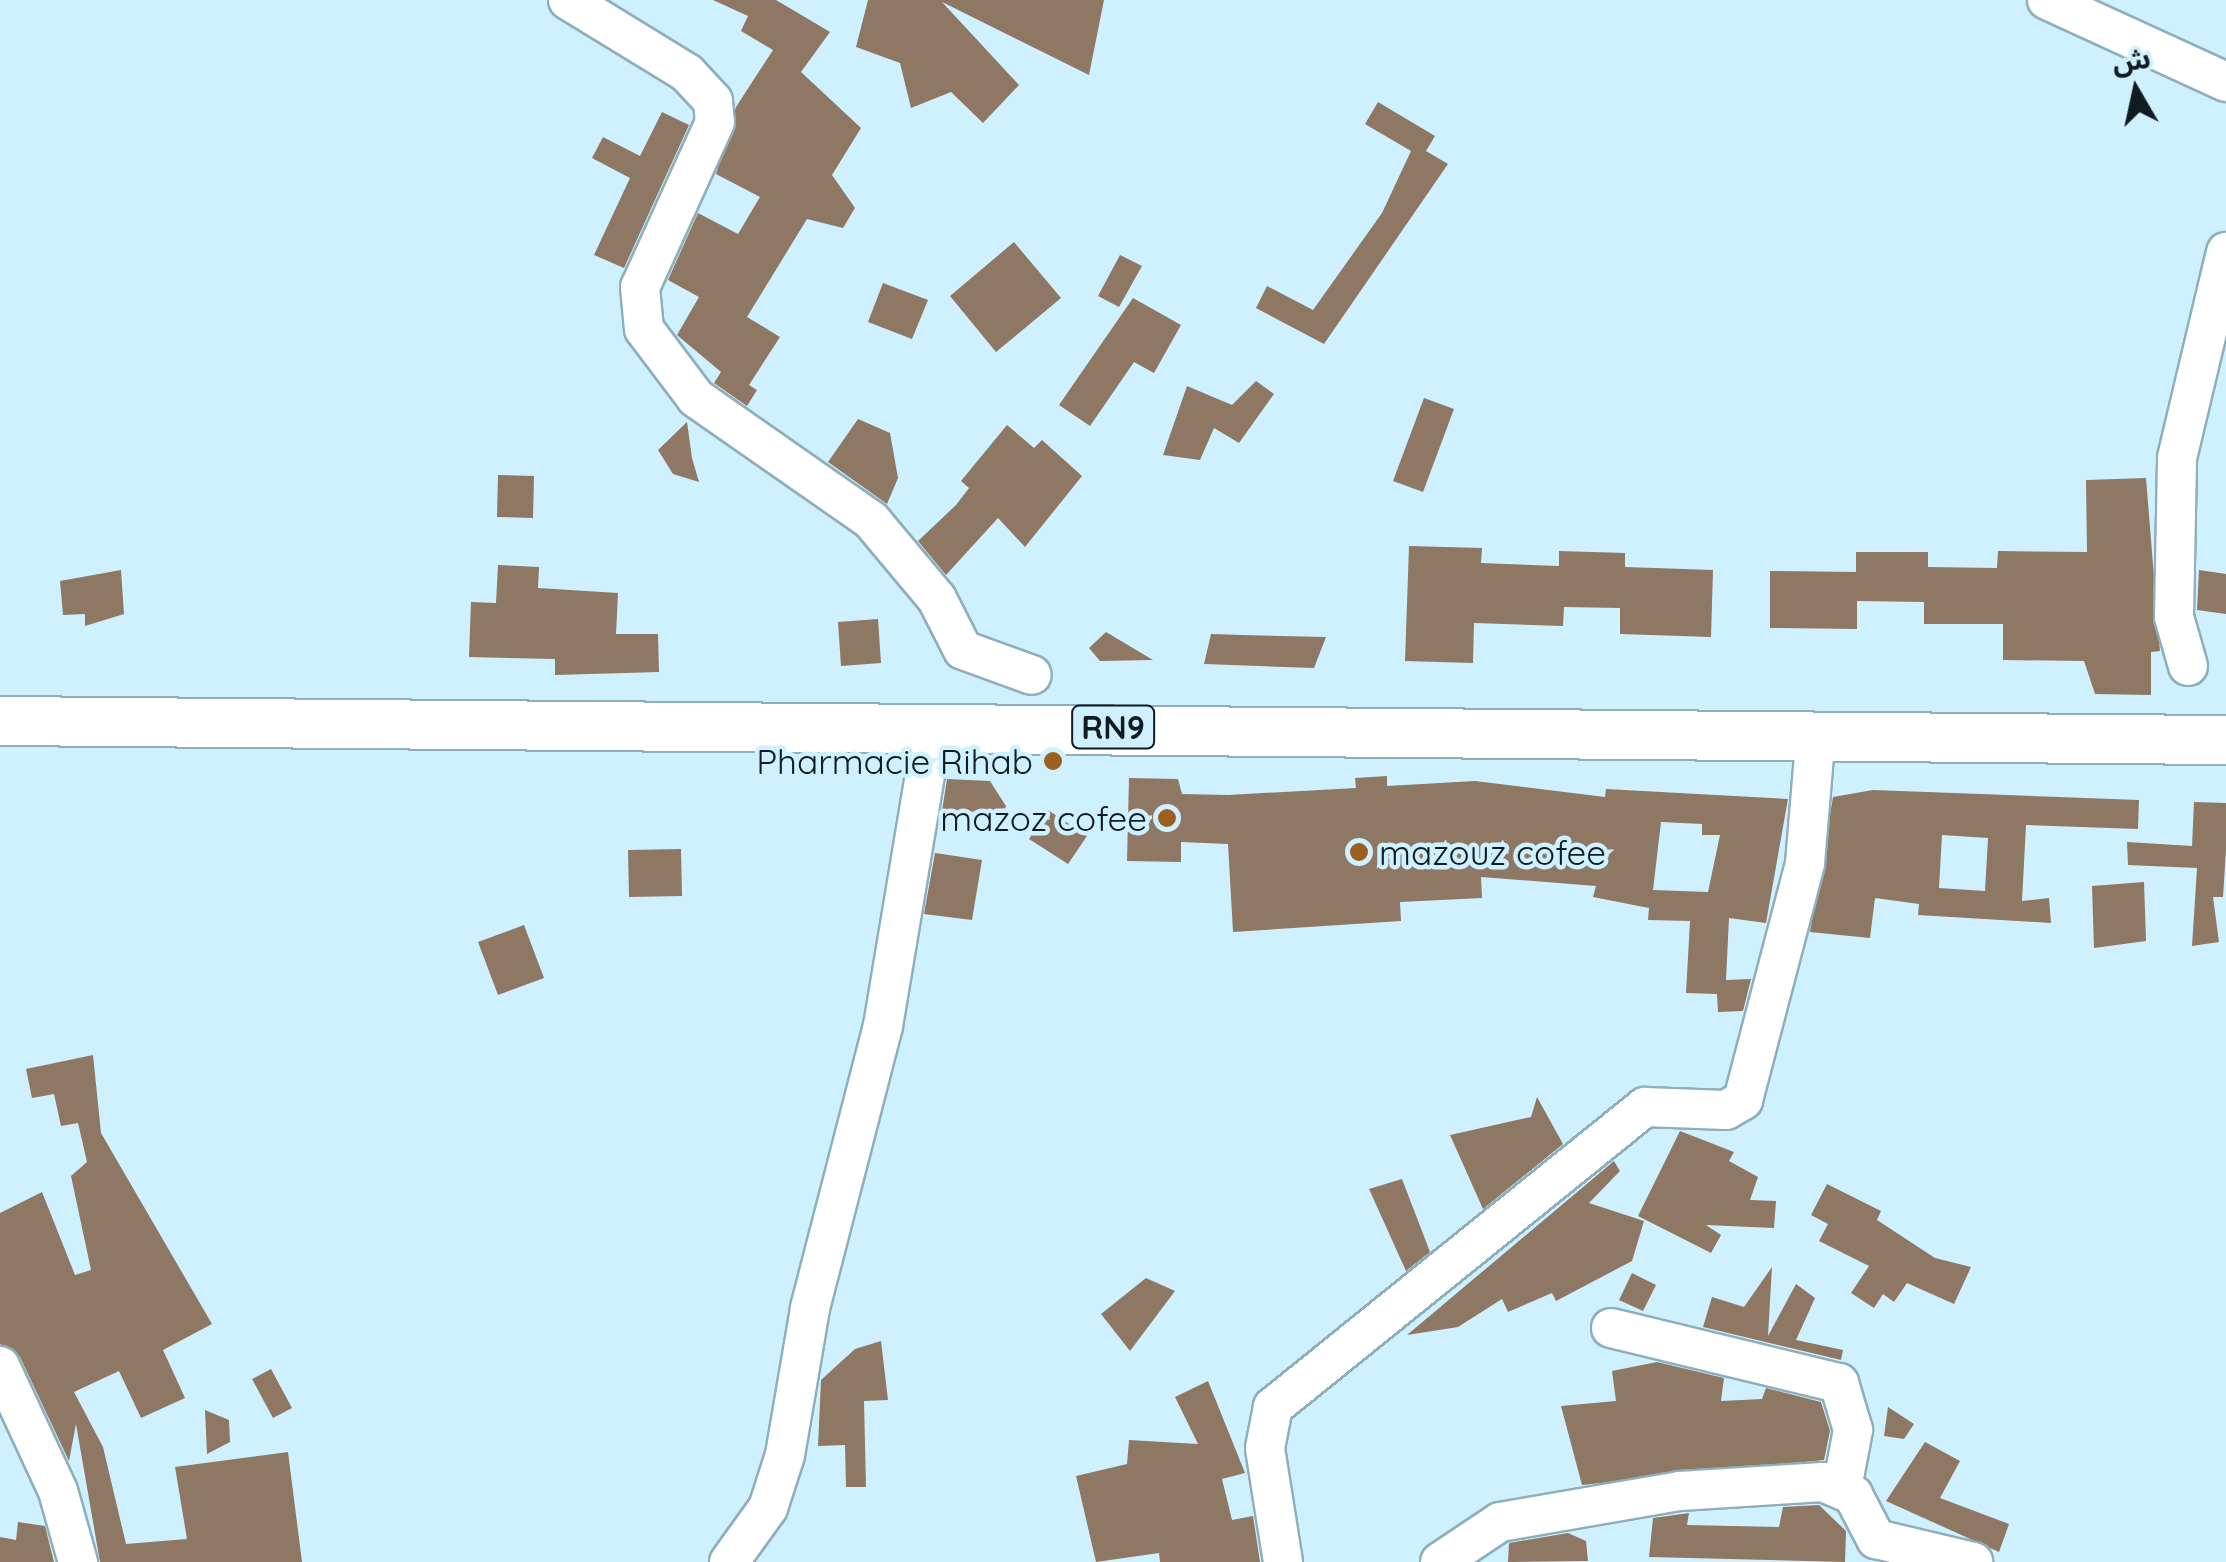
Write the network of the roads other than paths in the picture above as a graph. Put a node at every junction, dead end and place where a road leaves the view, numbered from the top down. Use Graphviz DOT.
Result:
graph roads {
  1 [pos="568,0"];
  2 [pos="2047,0"];
  3 [pos="2226,82"];
  4 [pos="2226,252"];
  5 [pos="2188,666"];
  6 [pos="1032,675"];
  7 [pos="0,721"];
  8 [pos="933,726"];
  9 [pos="1816,732"];
  10 [pos="2226,740"];
  11 [pos="1610,1328"];
  12 [pos="0,1366"];
  13 [pos="1842,1488"];
  14 [pos="78,1562"];
  15 [pos="728,1562"];
  16 [pos="1283,1562"];
  17 [pos="1440,1562"];
  18 [pos="1973,1562"];
  1 -- 6 [label="street"];
  2 -- 3 [label="street"];
  4 -- 5 [label="street"];
  7 -- 8 [label="main road, RN9"];
  8 -- 9 [label="main road, RN9"];
  8 -- 15 [label="street"];
  9 -- 10 [label="main road, RN9"];
  9 -- 16 [label="street"];
  11 -- 13 [label="street"];
  12 -- 14 [label="street"];
  13 -- 17 [label="street"];
  13 -- 18 [label="street"];
}
